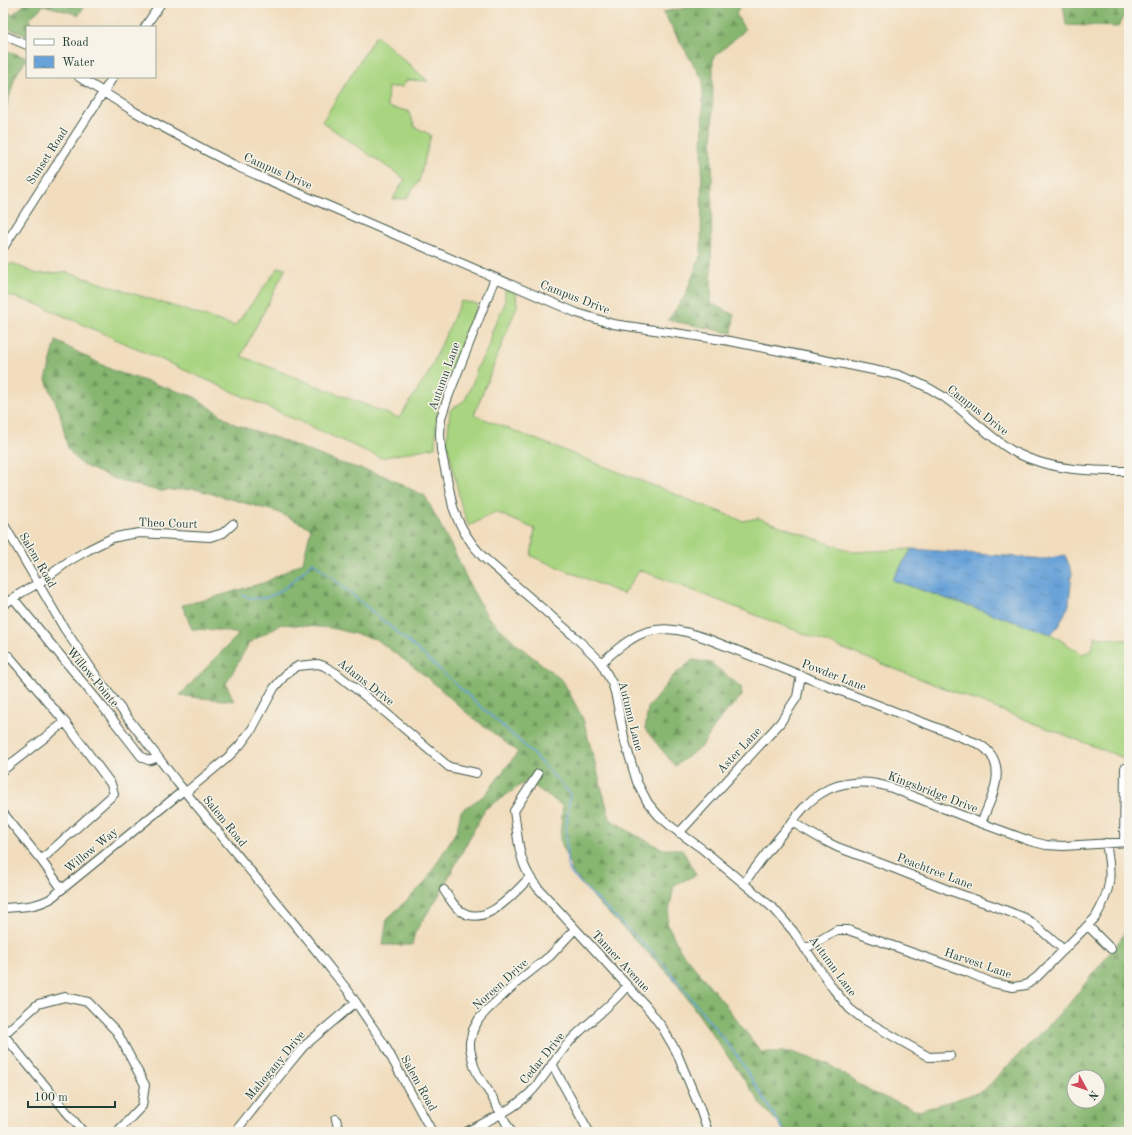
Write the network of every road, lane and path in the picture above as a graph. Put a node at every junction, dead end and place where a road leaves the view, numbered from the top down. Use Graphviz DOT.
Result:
graph roads {
  1 [pos="160,3"];
  2 [pos="146,26"];
  3 [pos="3,35"];
  4 [pos="26,45"];
  5 [pos="81,78"];
  6 [pos="112,78"];
  7 [pos="103,92"];
  8 [pos="3,248"];
  9 [pos="495,278"];
  10 [pos="1129,471"];
  11 [pos="3,523"];
  12 [pos="233,524"];
  13 [pos="39,584"];
  14 [pos="13,598"];
  15 [pos="3,605"];
  16 [pos="3,661"];
  17 [pos="601,663"];
  18 [pos="801,676"];
  19 [pos="65,722"];
  20 [pos="158,757"];
  21 [pos="1125,768"];
  22 [pos="3,770"];
  23 [pos="476,772"];
  24 [pos="538,774"];
  25 [pos="185,791"];
  26 [pos="3,813"];
  27 [pos="792,822"];
  28 [pos="981,823"];
  29 [pos="679,832"];
  30 [pos="1126,842"];
  31 [pos="1106,843"];
  32 [pos="41,860"];
  33 [pos="530,877"];
  34 [pos="744,884"];
  35 [pos="62,889"];
  36 [pos="444,890"];
  37 [pos="3,908"];
  38 [pos="1088,926"];
  39 [pos="574,929"];
  40 [pos="805,949"];
  41 [pos="1111,949"];
  42 [pos="1064,950"];
  43 [pos="627,986"];
  44 [pos="356,1002"];
  45 [pos="3,1035"];
  46 [pos="950,1056"];
  47 [pos="552,1064"];
  48 [pos="501,1114"];
  49 [pos="336,1119"];
  50 [pos="83,1132"];
  51 [pos="117,1132"];
  52 [pos="235,1132"];
  53 [pos="339,1132"];
  54 [pos="432,1132"];
  55 [pos="466,1132"];
  56 [pos="512,1132"];
  57 [pos="589,1132"];
  58 [pos="708,1132"];
  1 -- 2 [label="street"];
  3 -- 4 [label="street"];
  5 -- 7 [label="street, Campus Drive"];
  6 -- 7 [label="street, Sunset Road"];
  7 -- 8 [label="street, Sunset Road"];
  7 -- 9 [label="street, Campus Drive"];
  9 -- 10 [label="street, Campus Drive"];
  9 -- 17 [label="street, Autumn Lane"];
  11 -- 13 [label="street, Salem Road"];
  12 -- 13 [label="street, Theo Court"];
  13 -- 14 [label="street, Theo Court"];
  13 -- 20 [label="street, Salem Road"];
  14 -- 15 [label="street, Theo Court"];
  14 -- 20 [label="street, Willow Pointe"];
  16 -- 19 [label="street"];
  17 -- 18 [label="street, Powder Lane"];
  17 -- 29 [label="street, Autumn Lane"];
  18 -- 28 [label="street, Powder Lane"];
  18 -- 29 [label="street, Aster Lane"];
  19 -- 22 [label="street"];
  19 -- 32 [label="street"];
  20 -- 25 [label="street, Salem Road"];
  21 -- 30 [label="street"];
  23 -- 25 [label="street, Adams Drive"];
  24 -- 33 [label="street, Tanner Avenue"];
  25 -- 35 [label="street, Willow Way"];
  25 -- 44 [label="street, Salem Road"];
  26 -- 32 [label="street"];
  27 -- 28 [label="street, Kingsbridge Drive"];
  27 -- 34 [label="street, Kingsbridge Drive"];
  27 -- 42 [label="street, Peachtree Lane"];
  28 -- 31 [label="street, Kingsbridge Drive"];
  29 -- 34 [label="street, Autumn Lane"];
  30 -- 31 [label="street, Kingsbridge Drive"];
  31 -- 38 [label="street, Harvest Lane"];
  32 -- 35 [label="street"];
  33 -- 36 [label="street"];
  33 -- 39 [label="street, Tanner Avenue"];
  34 -- 40 [label="street, Autumn Lane"];
  35 -- 37 [label="street, Willow Way"];
  38 -- 41 [label="street"];
  38 -- 42 [label="street, Harvest Lane"];
  39 -- 43 [label="street, Tanner Avenue"];
  39 -- 48 [label="street, Noreen Drive"];
  40 -- 42 [label="street, Harvest Lane"];
  40 -- 46 [label="street, Autumn Lane"];
  43 -- 47 [label="street, Cedar Drive"];
  43 -- 58 [label="street, Tanner Avenue"];
  44 -- 52 [label="street, Mahogany Drive"];
  44 -- 54 [label="street, Salem Road"];
  45 -- 50 [label="street"];
  45 -- 51 [label="street"];
  47 -- 48 [label="street, Cedar Drive"];
  47 -- 57 [label="street"];
  48 -- 55 [label="street, Cedar Drive"];
  48 -- 56 [label="street, Noreen Drive"];
  49 -- 53 [label="street"];
}
